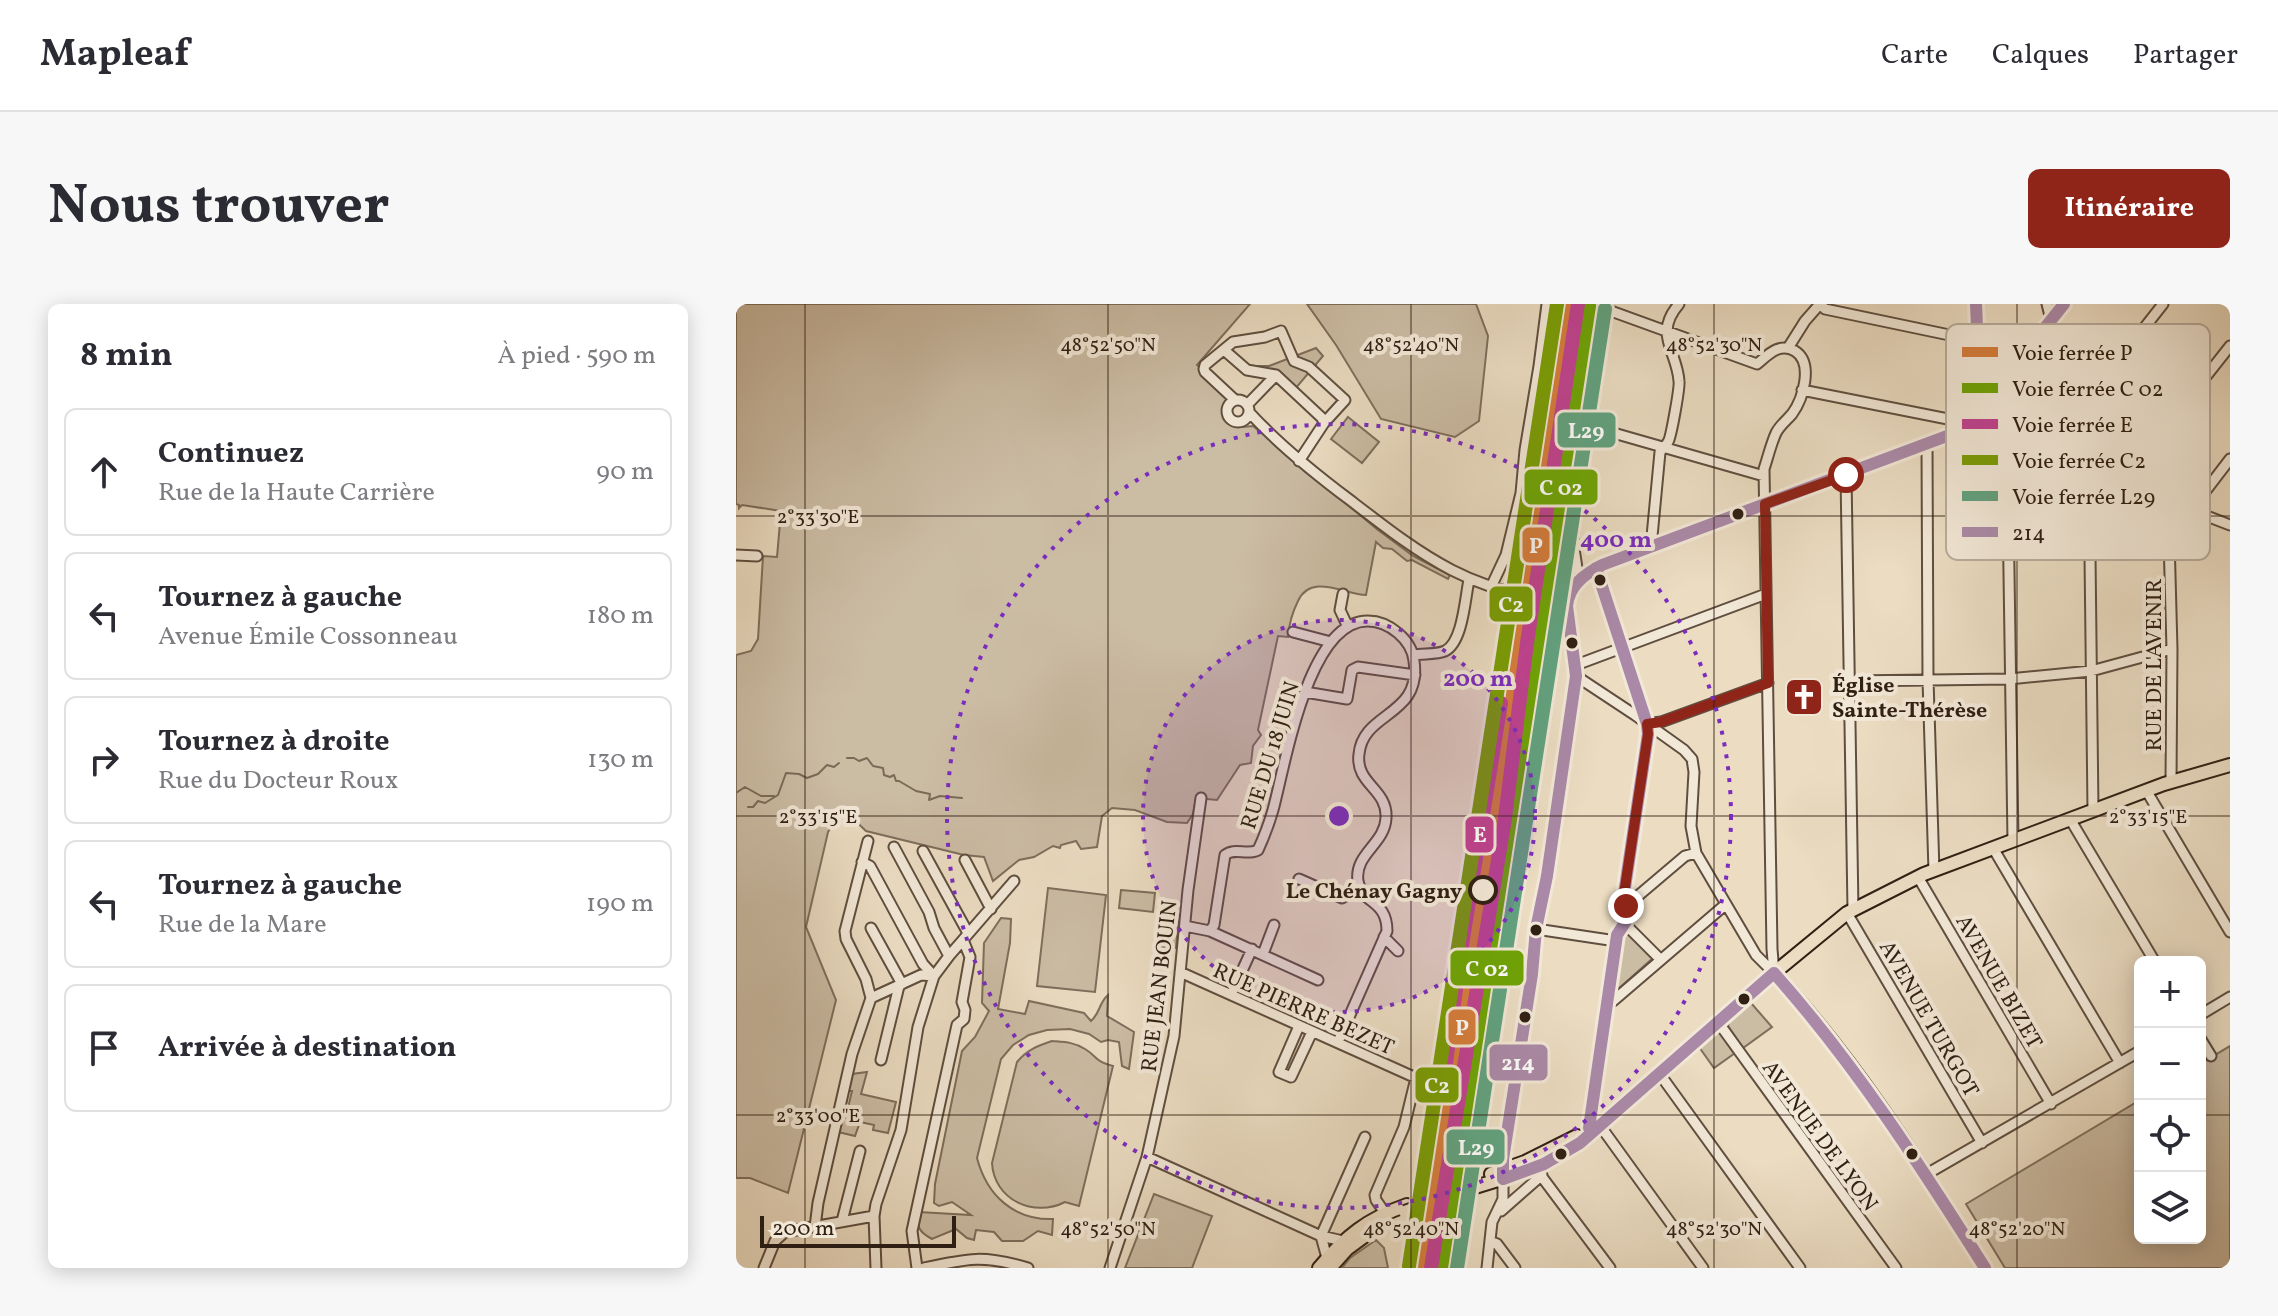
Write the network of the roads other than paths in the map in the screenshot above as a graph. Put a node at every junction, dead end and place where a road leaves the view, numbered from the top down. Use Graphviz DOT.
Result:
graph roads {
  1 [pos="1547,304"];
  2 [pos="1679,304"];
  3 [pos="1820,304"];
  4 [pos="1976,304"];
  5 [pos="2047,304"];
  6 [pos="2064,304"];
  7 [pos="2163,304"];
  8 [pos="1597,305"];
  9 [pos="2051,320"];
  10 [pos="1977,324"];
  11 [pos="2048,324"];
  12 [pos="2147,324"];
  13 [pos="1667,331"];
  14 [pos="1946,334"];
  15 [pos="2230,346"];
  16 [pos="1788,348"];
  17 [pos="1224,350"];
  18 [pos="2210,371"];
  19 [pos="1276,375"];
  20 [pos="1802,390"];
  21 [pos="1235,400"];
  22 [pos="1248,409"];
  23 [pos="1946,419"];
  24 [pos="1324,423"];
  25 [pos="1582,424"];
  26 [pos="1946,434"];
  27 [pos="1927,444"];
  28 [pos="1663,447"];
  29 [pos="2230,459"];
  30 [pos="1299,461"];
  31 [pos="1846,475"];
  32 [pos="1764,476"];
  33 [pos="2210,485"];
  34 [pos="1765,504"];
  35 [pos="2210,517"];
  36 [pos="2230,525"];
  37 [pos="1651,547"];
  38 [pos="736,555"];
  39 [pos="757,556"];
  40 [pos="2008,560"];
  41 [pos="2090,560"];
  42 [pos="2170,560"];
  43 [pos="1596,568"];
  44 [pos="1582,579"];
  45 [pos="1469,580"];
  46 [pos="1491,587"];
  47 [pos="1343,594"];
  48 [pos="1766,594"];
  49 [pos="1566,599"];
  50 [pos="1347,625"];
  51 [pos="1293,632"];
  52 [pos="1331,642"];
  53 [pos="1622,648"];
  54 [pos="2172,649"];
  55 [pos="1413,655"];
  56 [pos="1576,670"];
  57 [pos="2091,671"];
  58 [pos="1415,675"];
  59 [pos="1928,679"];
  60 [pos="2009,679"];
  61 [pos="1849,681"];
  62 [pos="1768,683"];
  63 [pos="1305,692"];
  64 [pos="1647,724"];
  65 [pos="2228,765"];
  66 [pos="2171,782"];
  67 [pos="2146,790"];
  68 [pos="1201,798"];
  69 [pos="2093,810"];
  70 [pos="2070,819"];
  71 [pos="868,841"];
  72 [pos="2013,841"];
  73 [pos="894,847"];
  74 [pos="1993,848"];
  75 [pos="923,851"];
  76 [pos="1696,853"];
  77 [pos="965,860"];
  78 [pos="862,862"];
  79 [pos="1934,871"];
  80 [pos="1918,877"];
  81 [pos="1299,879"];
  82 [pos="1014,881"];
  83 [pos="1360,887"];
  84 [pos="1725,905"];
  85 [pos="1626,906"];
  86 [pos="991,909"];
  87 [pos="1850,911"];
  88 [pos="1274,925"];
  89 [pos="1185,926"];
  90 [pos="1623,927"];
  91 [pos="871,928"];
  92 [pos="1538,929"];
  93 [pos="1210,931"];
  94 [pos="2230,932"];
  95 [pos="966,937"];
  96 [pos="1384,937"];
  97 [pos="1616,941"];
  98 [pos="1252,949"];
  99 [pos="1398,951"];
  100 [pos="1263,954"];
  101 [pos="949,956"];
  102 [pos="2151,956"];
  103 [pos="1661,960"];
  104 [pos="1180,972"];
  105 [pos="1774,973"];
  106 [pos="934,976"];
  107 [pos="1318,980"];
  108 [pos="900,985"];
  109 [pos="1231,995"];
  110 [pos="2230,997"];
  111 [pos="871,998"];
  112 [pos="1607,1000"];
  113 [pos="2206,1011"];
  114 [pos="1718,1022"];
  115 [pos="1299,1026"];
  116 [pos="1312,1032"];
  117 [pos="1338,1042"];
  118 [pos="2206,1048"];
  119 [pos="2134,1055"];
  120 [pos="2211,1056"];
  121 [pos="881,1060"];
  122 [pos="2120,1063"];
  123 [pos="1659,1073"];
  124 [pos="2051,1104"];
  125 [pos="1594,1127"];
  126 [pos="1365,1137"];
  127 [pos="1982,1143"];
  128 [pos="860,1151"];
  129 [pos="1147,1157"];
  130 [pos="1536,1168"];
  131 [pos="1925,1175"];
  132 [pos="1503,1178"];
  133 [pos="1532,1184"];
  134 [pos="1406,1208"];
  135 [pos="1498,1212"];
  136 [pos="1385,1213"];
  137 [pos="874,1216"];
  138 [pos="842,1221"];
  139 [pos="815,1227"];
  140 [pos="1321,1236"];
  141 [pos="1343,1241"];
  142 [pos="1490,1241"];
  143 [pos="1325,1265"];
  144 [pos="764,1268"];
  145 [pos="876,1268"];
  146 [pos="917,1268"];
  147 [pos="924,1268"];
  148 [pos="1027,1268"];
  149 [pos="1110,1268"];
  150 [pos="1487,1268"];
  151 [pos="1515,1268"];
  152 [pos="1610,1268"];
  153 [pos="1703,1268"];
  154 [pos="1800,1268"];
  155 [pos="1896,1268"];
  156 [pos="1985,1268"];
  1 -- 46 [label="street"];
  2 -- 13 [label="street"];
  3 -- 14 [label="street"];
  3 -- 16 [label="street"];
  4 -- 10 [label="street"];
  5 -- 9 [label="street"];
  6 -- 9 [label="street"];
  7 -- 12 [label="street"];
  8 -- 13 [label="street"];
  8 -- 25 [label="street"];
  9 -- 11 [label="street"];
  13 -- 16 [label="street"];
  13 -- 28 [label="street"];
  15 -- 18 [label="street"];
  16 -- 20 [label="street"];
  17 -- 19 [label="street"];
  17 -- 21 [label="street"];
  17 -- 24 [label="street"];
  19 -- 22 [label="street"];
  19 -- 24 [label="street"];
  20 -- 23 [label="street"];
  20 -- 32 [label="street"];
  21 -- 22 [label="street"];
  21 -- 22 [label="street"];
  22 -- 30 [label="street"];
  24 -- 30 [label="street"];
  25 -- 28 [label="street"];
  25 -- 44 [label="street"];
  26 -- 27 [label="street"];
  27 -- 31 [label="street"];
  27 -- 59 [label="street"];
  28 -- 32 [label="street"];
  28 -- 37 [label="street"];
  29 -- 33 [label="street"];
  30 -- 45 [label="street"];
  31 -- 34 [label="street"];
  31 -- 61 [label="street"];
  32 -- 34 [label="street"];
  34 -- 37 [label="street"];
  34 -- 48 [label="street"];
  35 -- 36 [label="street"];
  37 -- 43 [label="street"];
  38 -- 39 [label="street"];
  40 -- 60 [label="street"];
  41 -- 57 [label="street"];
  42 -- 54 [label="street, RUE DE L'AVENIR"];
  43 -- 44 [label="street"];
  43 -- 53 [label="street"];
  44 -- 49 [label="street"];
  45 -- 46 [label="street"];
  45 -- 55 [label="street"];
  46 -- 49 [label="street"];
  47 -- 50 [label="street"];
  48 -- 53 [label="street"];
  48 -- 62 [label="street"];
  49 -- 56 [label="street"];
  50 -- 52 [label="street, RUE DU 18 JUIN"];
  50 -- 55 [label="street"];
  51 -- 52 [label="street"];
  52 -- 63 [label="street, RUE DU 18 JUIN"];
  53 -- 56 [label="street"];
  53 -- 64 [label="street"];
  54 -- 57 [label="street"];
  54 -- 66 [label="street, RUE DE L'AVENIR"];
  55 -- 58 [label="street"];
  56 -- 64 [label="street"];
  56 -- 92 [label="street"];
  57 -- 60 [label="street"];
  57 -- 69 [label="street"];
  58 -- 63 [label="street"];
  58 -- 83 [label="street"];
  59 -- 60 [label="street"];
  59 -- 61 [label="street"];
  59 -- 79 [label="street"];
  60 -- 72 [label="street"];
  61 -- 87 [label="street"];
  62 -- 64 [label="street"];
  62 -- 105 [label="street"];
  63 -- 93 [label="street, RUE DU 18 JUIN"];
  64 -- 76 [label="street"];
  64 -- 85 [label="street"];
  65 -- 66 [label="main road"];
  66 -- 67 [label="main road"];
  67 -- 69 [label="main road"];
  67 -- 94 [label="street"];
  68 -- 89 [label="street, RUE JEAN BOUIN"];
  69 -- 70 [label="main road"];
  70 -- 72 [label="main road"];
  70 -- 102 [label="street"];
  71 -- 78 [label="street"];
  72 -- 74 [label="main road"];
  73 -- 101 [label="street"];
  74 -- 79 [label="main road"];
  74 -- 122 [label="street"];
  75 -- 95 [label="street"];
  76 -- 84 [label="street"];
  76 -- 85 [label="street"];
  77 -- 86 [label="street"];
  78 -- 106 [label="street"];
  78 -- 111 [label="street"];
  79 -- 80 [label="main road"];
  80 -- 87 [label="main road"];
  80 -- 124 [label="street, AVENUE BIZET"];
  81 -- 83 [label="street"];
  82 -- 86 [label="street"];
  83 -- 96 [label="street"];
  84 -- 103 [label="street"];
  84 -- 105 [label="street"];
  85 -- 90 [label="street"];
  86 -- 95 [label="street"];
  87 -- 105 [label="main road"];
  87 -- 127 [label="street, AVENUE TURGOT"];
  88 -- 100 [label="street"];
  89 -- 93 [label="street"];
  89 -- 104 [label="street, RUE JEAN BOUIN"];
  90 -- 97 [label="street"];
  90 -- 103 [label="street"];
  91 -- 108 [label="street"];
  92 -- 97 [label="street"];
  92 -- 132 [label="street"];
  93 -- 98 [label="street"];
  95 -- 101 [label="street"];
  95 -- 146 [label="street"];
  96 -- 99 [label="street"];
  96 -- 117 [label="street"];
  97 -- 112 [label="street"];
  98 -- 100 [label="street"];
  98 -- 109 [label="street"];
  100 -- 107 [label="street"];
  101 -- 106 [label="street"];
  103 -- 112 [label="street"];
  104 -- 109 [label="street, RUE PIERRE BEZET"];
  104 -- 129 [label="street, RUE JEAN BOUIN"];
  105 -- 114 [label="main road"];
  105 -- 131 [label="main road"];
  106 -- 108 [label="street"];
  106 -- 137 [label="street"];
  108 -- 111 [label="street"];
  108 -- 121 [label="street"];
  109 -- 115 [label="street, RUE PIERRE BEZET"];
  110 -- 113 [label="street"];
  111 -- 139 [label="street"];
  112 -- 125 [label="street"];
  114 -- 123 [label="main road"];
  114 -- 155 [label="street, AVENUE DE LYON"];
  115 -- 116 [label="street, RUE PIERRE BEZET"];
  115 -- 116 [label="street"];
  116 -- 117 [label="street, RUE PIERRE BEZET"];
  117 -- 136 [label="street, RUE PIERRE BEZET"];
  118 -- 120 [label="street"];
  119 -- 122 [label="street"];
  122 -- 124 [label="street"];
  123 -- 125 [label="main road"];
  123 -- 154 [label="street"];
  124 -- 127 [label="street"];
  125 -- 130 [label="main road"];
  125 -- 130 [label="main road"];
  125 -- 153 [label="street"];
  126 -- 140 [label="street"];
  127 -- 131 [label="street"];
  128 -- 138 [label="street"];
  129 -- 140 [label="street"];
  129 -- 149 [label="street, RUE JEAN BOUIN"];
  130 -- 132 [label="main road"];
  130 -- 133 [label="street"];
  130 -- 152 [label="street"];
  131 -- 156 [label="main road"];
  132 -- 133 [label="street"];
  132 -- 134 [label="main road, bridge"];
  132 -- 135 [label="street"];
  133 -- 135 [label="street"];
  134 -- 136 [label="main road"];
  134 -- 143 [label="main road"];
  135 -- 142 [label="street"];
  136 -- 141 [label="main road"];
  137 -- 138 [label="street"];
  137 -- 145 [label="street"];
  138 -- 139 [label="street"];
  139 -- 144 [label="street"];
  140 -- 141 [label="street"];
  140 -- 143 [label="street"];
  141 -- 143 [label="main road"];
  142 -- 150 [label="street"];
  142 -- 151 [label="street"];
  147 -- 148 [label="street"];
}
